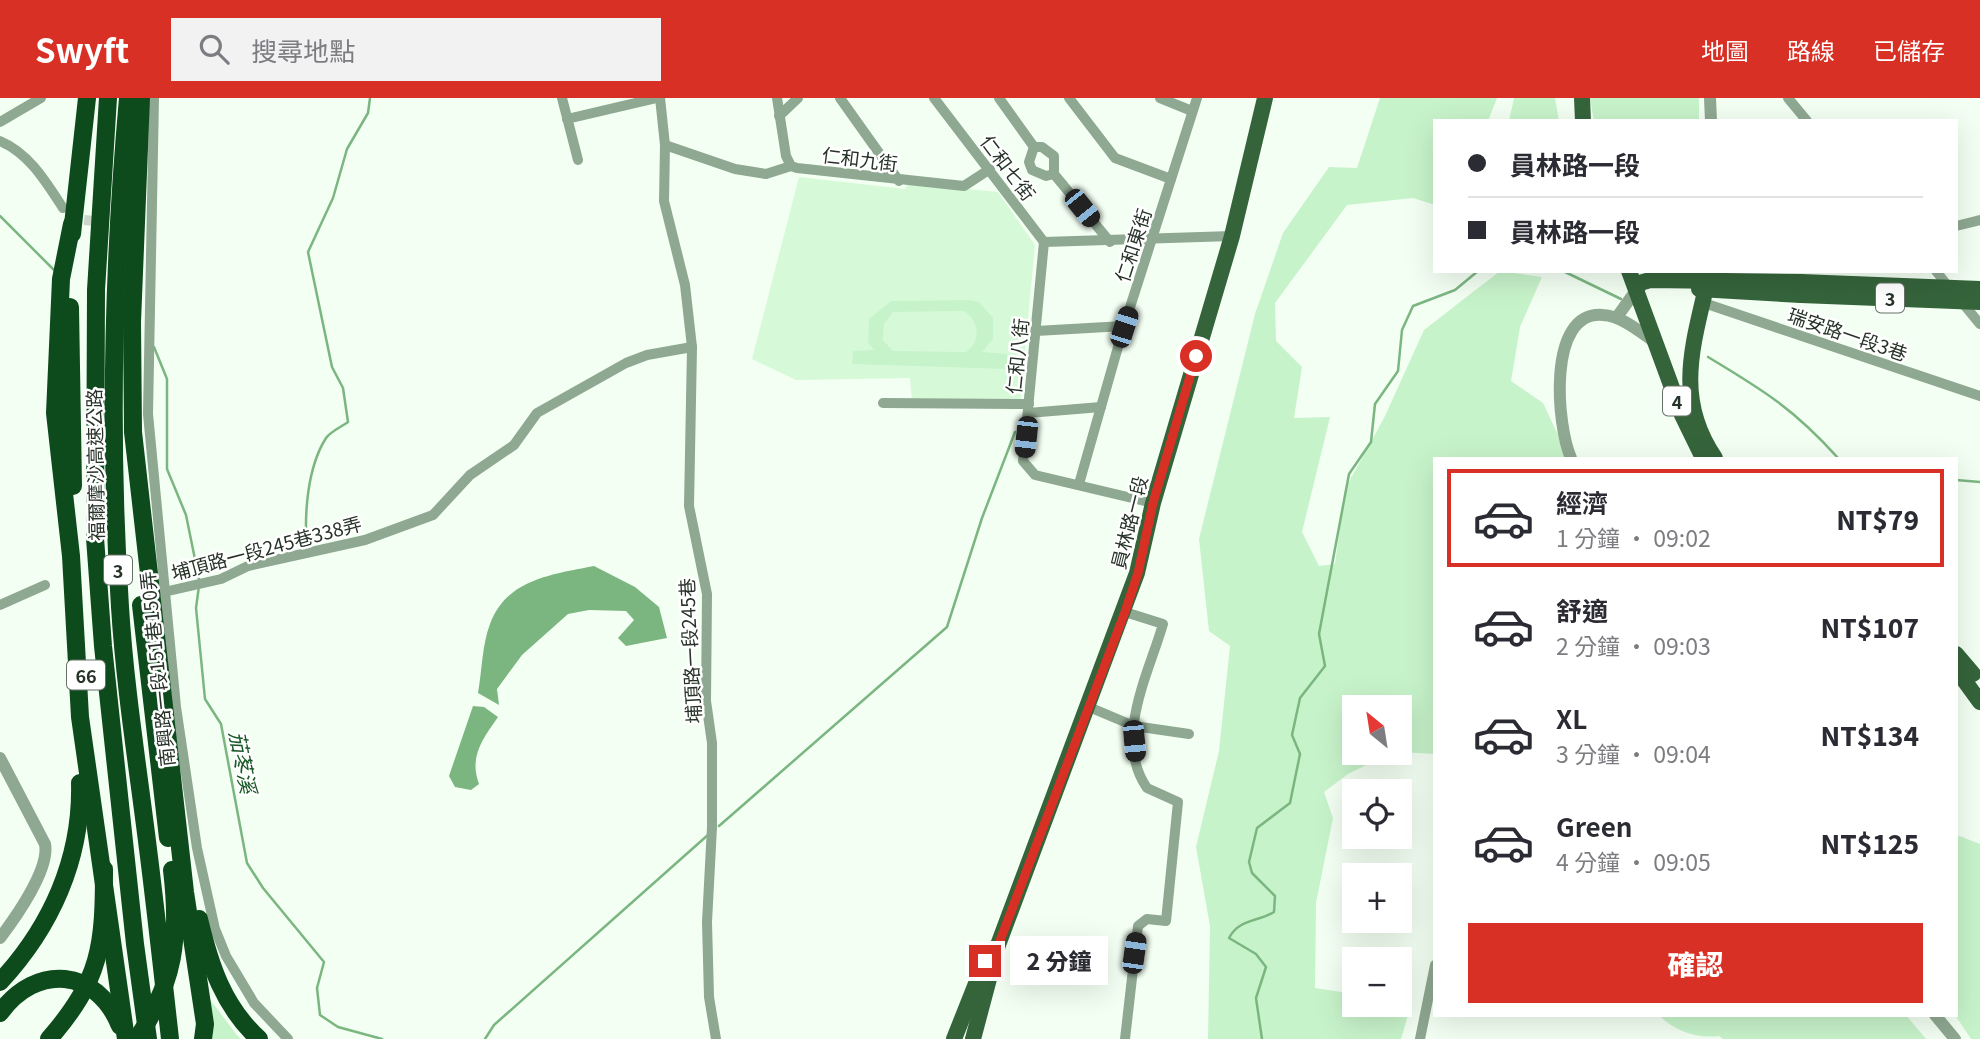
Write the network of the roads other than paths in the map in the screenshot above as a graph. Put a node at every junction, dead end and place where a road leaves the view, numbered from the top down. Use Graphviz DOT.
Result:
graph roads {
  1 [pos="41,98"];
  2 [pos="87,98"];
  3 [pos="108,98"];
  4 [pos="128,98"];
  5 [pos="141,98"];
  6 [pos="154,98"];
  7 [pos="562,98"];
  8 [pos="658,98"];
  9 [pos="777,98"];
  10 [pos="798,98"];
  11 [pos="840,98"];
  12 [pos="934,98"];
  13 [pos="999,98"];
  14 [pos="1069,98"];
  15 [pos="1160,98"];
  16 [pos="1197,98"];
  17 [pos="1265,98"];
  18 [pos="1574,98"];
  19 [pos="1581,98"];
  20 [pos="1710,98"];
  21 [pos="1788,98"];
  22 [pos="1192,111"];
  23 [pos="779,116"];
  24 [pos="1576,119"];
  25 [pos="1583,119"];
  26 [pos="1711,119"];
  27 [pos="1805,119"];
  28 [pos="567,120"];
  29 [pos="0,122"];
  30 [pos="0,141"];
  31 [pos="665,145"];
  32 [pos="1034,147"];
  33 [pos="578,160"];
  34 [pos="791,166"];
  35 [pos="990,169"];
  36 [pos="1054,174"];
  37 [pos="1171,179"];
  38 [pos="899,181"];
  39 [pos="63,208"];
  40 [pos="1980,220"];
  41 [pos="72,223"];
  42 [pos="1958,226"];
  43 [pos="1232,236"];
  44 [pos="1152,240"];
  45 [pos="1044,242"];
  46 [pos="1110,242"];
  47 [pos="1630,273"];
  48 [pos="1694,273"];
  49 [pos="1938,273"];
  50 [pos="1706,286"];
  51 [pos="1801,288"];
  52 [pos="1637,289"];
  53 [pos="1980,289"];
  54 [pos="1980,302"];
  55 [pos="1617,317"];
  56 [pos="1980,324"];
  57 [pos="1124,327"];
  58 [pos="1036,331"];
  59 [pos="1656,342"];
  60 [pos="692,347"];
  61 [pos="1691,353"];
  62 [pos="1980,396"];
  63 [pos="883,402"];
  64 [pos="1101,408"];
  65 [pos="1028,409"];
  66 [pos="133,432"];
  67 [pos="1572,457"];
  68 [pos="1703,457"];
  69 [pos="1714,457"];
  70 [pos="1079,484"];
  71 [pos="1153,503"];
  72 [pos="45,585"];
  73 [pos="164,592"];
  74 [pos="0,605"];
  75 [pos="1125,612"];
  76 [pos="1958,657"];
  77 [pos="1958,672"];
  78 [pos="1980,685"];
  79 [pos="1980,702"];
  80 [pos="1088,707"];
  81 [pos="80,717"];
  82 [pos="1134,726"];
  83 [pos="1189,734"];
  84 [pos="0,758"];
  85 [pos="181,842"];
  86 [pos="0,938"];
  87 [pos="998,946"];
  88 [pos="1433,975"];
  89 [pos="0,982"];
  90 [pos="0,1013"];
  91 [pos="1937,1017"];
  92 [pos="49,1039"];
  93 [pos="125,1039"];
  94 [pos="137,1039"];
  95 [pos="148,1039"];
  96 [pos="170,1039"];
  97 [pos="203,1039"];
  98 [pos="259,1039"];
  99 [pos="288,1039"];
  100 [pos="716,1039"];
  101 [pos="954,1039"];
  102 [pos="972,1039"];
  103 [pos="1125,1039"];
  104 [pos="1420,1039"];
  105 [pos="1955,1039"];
  1 -- 29 [label="street"];
  2 -- 41 [label="highway"];
  3 -- 95 [label="highway, 福爾摩沙高速公路 / 3"];
  4 -- 96 [label="highway, 福爾摩沙高速公路 / 3"];
  5 -- 66 [label="highway"];
  6 -- 73 [label="street, 南興路一段151巷150弄"];
  7 -- 28 [label="street"];
  8 -- 28 [label="street"];
  8 -- 31 [label="street, 埔頂路一段245巷"];
  9 -- 23 [label="street"];
  10 -- 23 [label="street"];
  11 -- 38 [label="street"];
  12 -- 35 [label="street, 仁和七街"];
  13 -- 32 [label="street"];
  14 -- 37 [label="street"];
  15 -- 22 [label="street"];
  16 -- 22 [label="street, 仁和東街"];
  17 -- 43 [label="main road, 員林路一段"];
  18 -- 24 [label="main road"];
  19 -- 25 [label="main road"];
  20 -- 26 [label="street"];
  21 -- 27 [label="street"];
  22 -- 37 [label="street, 仁和東街"];
  23 -- 34 [label="street"];
  28 -- 33 [label="street"];
  30 -- 39 [label="street"];
  31 -- 34 [label="street, 仁和九街"];
  31 -- 60 [label="street, 埔頂路一段245巷"];
  32 -- 36 [label="street"];
  32 -- 36 [label="street"];
  34 -- 38 [label="street, 仁和九街"];
  35 -- 38 [label="street, 仁和九街"];
  35 -- 45 [label="street, 仁和七街"];
  36 -- 46 [label="street"];
  37 -- 44 [label="street, 仁和東街"];
  40 -- 42 [label="street"];
  41 -- 81 [label="highway"];
  41 -- 92 [label="highway, 66, bridge"];
  43 -- 44 [label="street"];
  43 -- 71 [label="main road, 員林路一段"];
  44 -- 46 [label="street"];
  44 -- 57 [label="street, 仁和東街"];
  45 -- 46 [label="street"];
  45 -- 58 [label="street, 仁和八街"];
  47 -- 52 [label="main road"];
  48 -- 50 [label="main road, 3"];
  49 -- 56 [label="street"];
  50 -- 51 [label="main road, 3"];
  50 -- 52 [label="main road"];
  50 -- 61 [label="main road, 4"];
  50 -- 62 [label="street, 瑞安路一段3巷"];
  51 -- 53 [label="main road, 3, bridge"];
  51 -- 54 [label="main road, 3, bridge"];
  52 -- 55 [label="street"];
  52 -- 59 [label="main road, 4"];
  55 -- 59 [label="street"];
  55 -- 67 [label="street"];
  57 -- 58 [label="street"];
  57 -- 64 [label="street, 仁和東街"];
  58 -- 65 [label="street, 仁和八街"];
  59 -- 61 [label="main road"];
  59 -- 68 [label="main road, 4"];
  60 -- 73 [label="street, 埔頂路一段245巷338弄"];
  60 -- 100 [label="street, 埔頂路一段245巷"];
  61 -- 69 [label="main road, 4"];
  63 -- 65 [label="street"];
  64 -- 65 [label="street"];
  64 -- 70 [label="street, 仁和東街"];
  65 -- 70 [label="street, 仁和八街"];
  66 -- 85 [label="highway"];
  66 -- 94 [label="highway, bridge"];
  70 -- 71 [label="street, 仁和八街"];
  71 -- 75 [label="main road, 員林路一段"];
  72 -- 74 [label="street"];
  73 -- 99 [label="street, 南興路一段151巷150弄"];
  75 -- 80 [label="main road, 員林路一段"];
  75 -- 82 [label="street"];
  76 -- 78 [label="main road"];
  77 -- 79 [label="main road"];
  80 -- 82 [label="street"];
  80 -- 87 [label="main road, 員林路一段"];
  81 -- 89 [label="highway"];
  81 -- 93 [label="highway"];
  82 -- 83 [label="street"];
  82 -- 103 [label="street"];
  84 -- 86 [label="street"];
  85 -- 97 [label="highway"];
  85 -- 98 [label="highway"];
  87 -- 101 [label="main road, 員林路一段"];
  87 -- 102 [label="main road, 員林路一段"];
  88 -- 104 [label="street"];
  90 -- 93 [label="highway"];
  91 -- 105 [label="street"];
}
